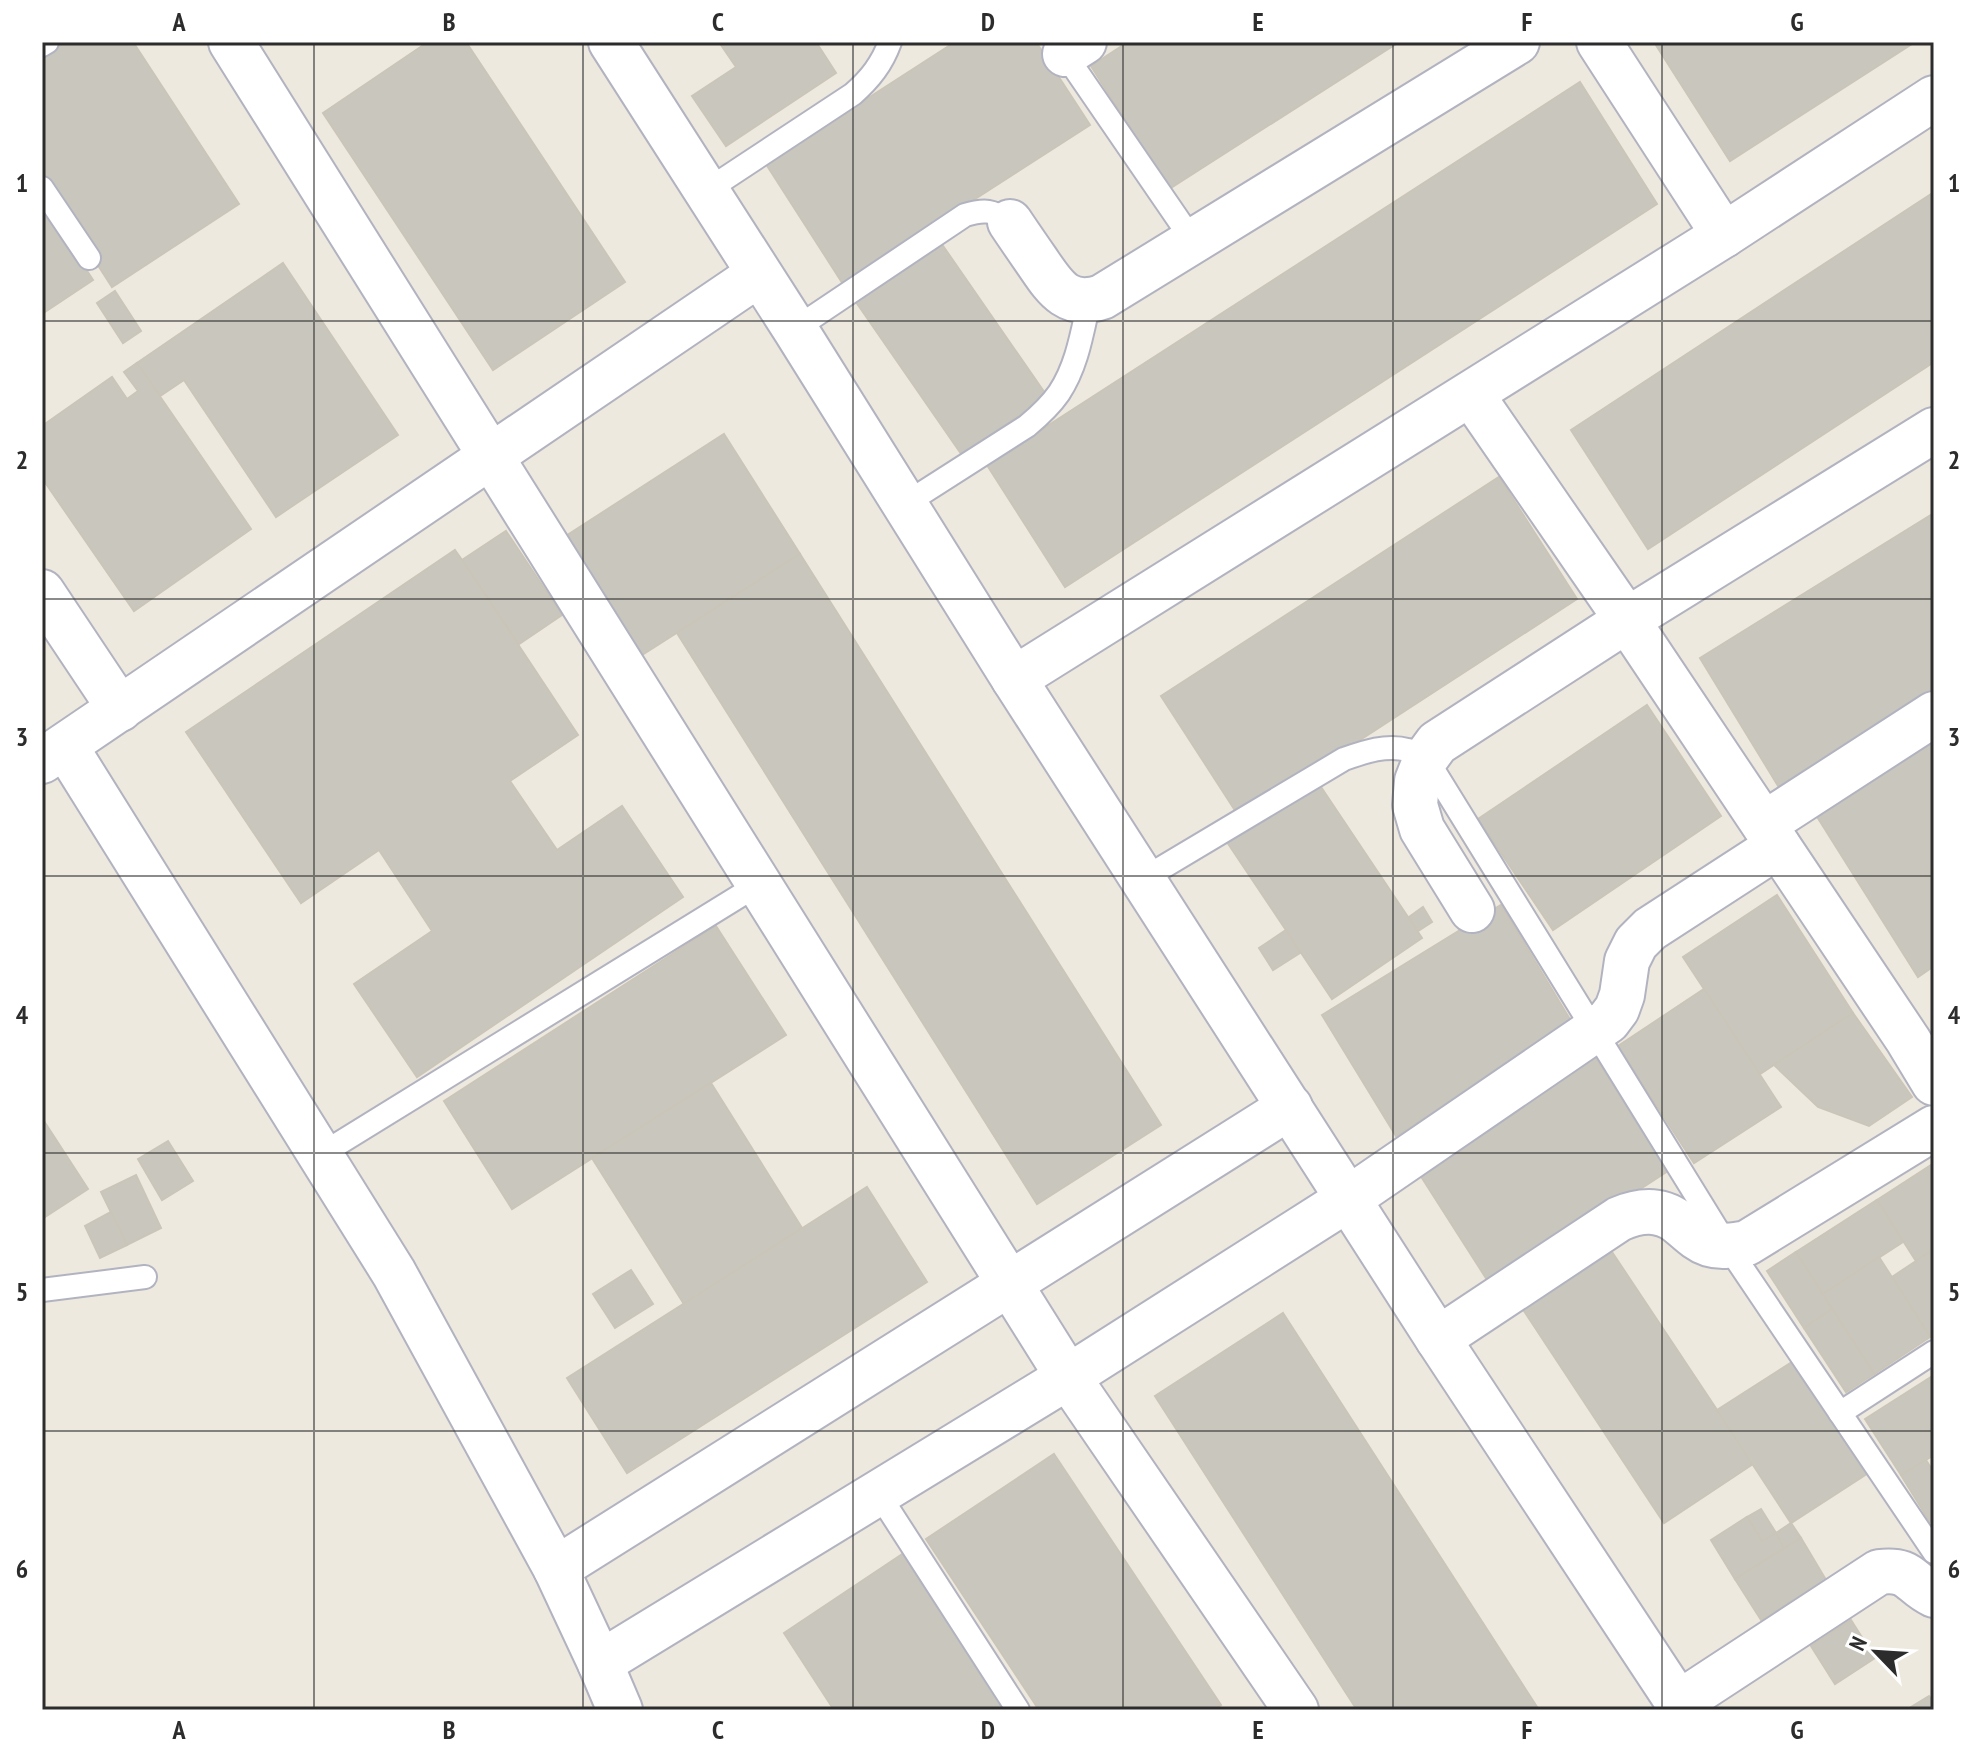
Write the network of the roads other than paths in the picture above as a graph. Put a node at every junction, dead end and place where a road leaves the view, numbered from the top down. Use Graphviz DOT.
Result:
graph roads {
  1 [pos="231,42"];
  2 [pos="890,42"];
  3 [pos="1517,42"];
  4 [pos="1599,42"];
  5 [pos="621,45"];
  6 [pos="1068,46"];
  7 [pos="1934,98"];
  8 [pos="42,188"];
  9 [pos="706,191"];
  10 [pos="1010,222"];
  11 [pos="1724,235"];
  12 [pos="1193,241"];
  13 [pos="89,258"];
  14 [pos="759,274"];
  15 [pos="1089,302"];
  16 [pos="795,329"];
  17 [pos="1471,394"];
  18 [pos="1934,430"];
  19 [pos="492,456"];
  20 [pos="905,504"];
  21 [pos="42,592"];
  22 [pos="1627,620"];
  23 [pos="1014,679"];
  24 [pos="120,709"];
  25 [pos="1934,714"];
  26 [pos="54,753"];
  27 [pos="1426,758"];
  28 [pos="1771,835"];
  29 [pos="1143,879"];
  30 [pos="759,884"];
  31 [pos="1472,910"];
  32 [pos="1595,1030"];
  33 [pos="1921,1032"];
  34 [pos="1934,1083"];
  35 [pos="1290,1107"];
  36 [pos="1934,1128"];
  37 [pos="320,1155"];
  38 [pos="1348,1199"];
  39 [pos="1728,1247"];
  40 [pos="145,1277"];
  41 [pos="1011,1285"];
  42 [pos="42,1290"];
  43 [pos="1438,1339"];
  44 [pos="1934,1352"];
  45 [pos="1068,1377"];
  46 [pos="1840,1413"];
  47 [pos="878,1493"];
  48 [pos="1934,1552"];
  49 [pos="556,1569"];
  50 [pos="1934,1595"];
  51 [pos="600,1663"];
  52 [pos="1681,1707"];
  53 [pos="620,1710"];
  54 [pos="1018,1710"];
  55 [pos="1296,1710"];
  1 -- 19 [label="street"];
  2 -- 9 [label="lane"];
  3 -- 12 [label="street"];
  4 -- 11 [label="street"];
  5 -- 9 [label="street"];
  6 -- 12 [label="lane"];
  7 -- 11 [label="street"];
  8 -- 13 [label="lane"];
  9 -- 14 [label="street"];
  10 -- 15 [label="street"];
  10 -- 16 [label="lane"];
  11 -- 17 [label="street"];
  12 -- 15 [label="street"];
  14 -- 16 [label="street"];
  14 -- 19 [label="street"];
  15 -- 20 [label="lane"];
  16 -- 20 [label="street"];
  17 -- 22 [label="street"];
  17 -- 23 [label="street"];
  18 -- 22 [label="street"];
  19 -- 24 [label="street"];
  19 -- 30 [label="street"];
  20 -- 23 [label="street"];
  21 -- 24 [label="street"];
  22 -- 27 [label="street"];
  22 -- 28 [label="street"];
  23 -- 29 [label="street"];
  24 -- 26 [label="street"];
  25 -- 28 [label="street"];
  26 -- 37 [label="street"];
  27 -- 29 [label="lane"];
  27 -- 31 [label="street"];
  27 -- 32 [label="lane"];
  28 -- 32 [label="street"];
  28 -- 33 [label="street"];
  29 -- 35 [label="street"];
  30 -- 37 [label="lane"];
  30 -- 41 [label="street"];
  32 -- 38 [label="street"];
  32 -- 39 [label="lane"];
  33 -- 34 [label="street"];
  35 -- 38 [label="street"];
  35 -- 41 [label="street"];
  36 -- 39 [label="street"];
  37 -- 49 [label="street"];
  38 -- 43 [label="street"];
  38 -- 45 [label="street"];
  39 -- 43 [label="street"];
  39 -- 46 [label="lane"];
  40 -- 42 [label="lane"];
  41 -- 45 [label="street"];
  41 -- 49 [label="street"];
  43 -- 52 [label="street"];
  44 -- 46 [label="lane"];
  45 -- 47 [label="street"];
  45 -- 55 [label="street"];
  46 -- 48 [label="lane"];
  47 -- 51 [label="street"];
  47 -- 54 [label="lane"];
  49 -- 51 [label="street"];
  50 -- 52 [label="street"];
  51 -- 53 [label="street"];
}
